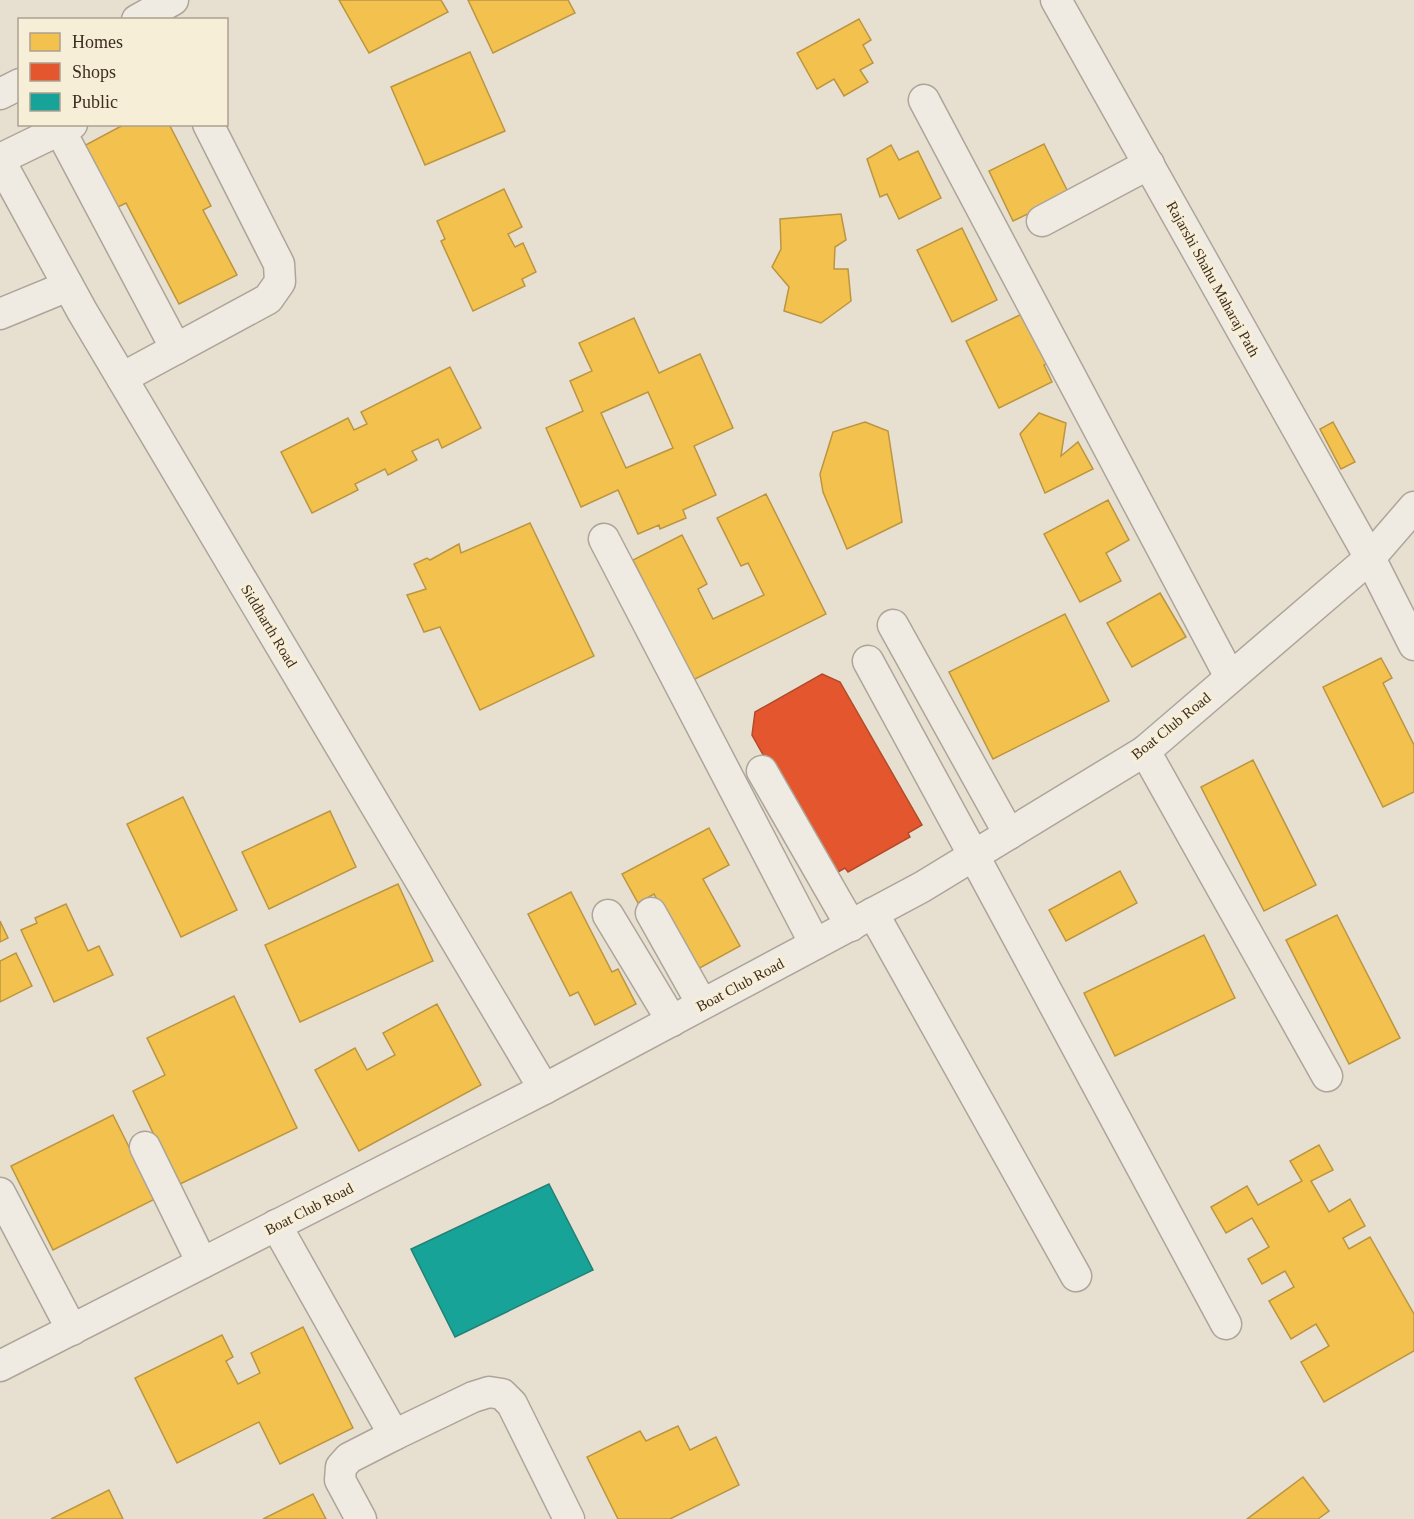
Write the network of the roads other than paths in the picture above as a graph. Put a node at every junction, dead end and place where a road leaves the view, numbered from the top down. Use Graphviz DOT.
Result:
graph roads {
  1 [pos="173,0"];
  2 [pos="1056,0"];
  3 [pos="141,18"];
  4 [pos="18,85"];
  5 [pos="0,94"];
  6 [pos="924,100"];
  7 [pos="209,126"];
  8 [pos="66,127"];
  9 [pos="0,160"];
  10 [pos="1149,164"];
  11 [pos="1042,221"];
  12 [pos="68,286"];
  13 [pos="0,315"];
  14 [pos="176,349"];
  15 [pos="122,378"];
  16 [pos="1414,507"];
  17 [pos="604,539"];
  18 [pos="1370,558"];
  19 [pos="893,625"];
  20 [pos="1414,645"];
  21 [pos="868,661"];
  22 [pos="1230,677"];
  23 [pos="1144,752"];
  24 [pos="762,771"];
  25 [pos="1010,834"];
  26 [pos="974,856"];
  27 [pos="651,913"];
  28 [pos="608,915"];
  29 [pos="862,919"];
  30 [pos="815,944"];
  31 [pos="702,1004"];
  32 [pos="672,1021"];
  33 [pos="1327,1076"];
  34 [pos="544,1089"];
  35 [pos="145,1147"];
  36 [pos="0,1192"];
  37 [pos="276,1226"];
  38 [pos="202,1263"];
  39 [pos="1076,1276"];
  40 [pos="1226,1324"];
  41 [pos="72,1329"];
  42 [pos="0,1366"];
  43 [pos="394,1435"];
  44 [pos="361,1519"];
  45 [pos="569,1519"];
  1 -- 3 [label="street"];
  2 -- 10 [label="street, Rajarshi Shahu Maharaj Path"];
  4 -- 5 [label="street"];
  6 -- 22 [label="street"];
  7 -- 14 [label="street"];
  8 -- 9 [label="street"];
  8 -- 14 [label="street"];
  9 -- 12 [label="street, Siddharth Road"];
  10 -- 11 [label="street"];
  10 -- 18 [label="street, Rajarshi Shahu Maharaj Path"];
  12 -- 13 [label="street"];
  12 -- 15 [label="street, Siddharth Road"];
  14 -- 15 [label="street"];
  15 -- 34 [label="street, Siddharth Road"];
  16 -- 18 [label="street, Boat Club Road"];
  17 -- 30 [label="street"];
  18 -- 20 [label="street, Rajarshi Shahu Maharaj Path"];
  18 -- 22 [label="street, Boat Club Road"];
  19 -- 25 [label="street"];
  21 -- 26 [label="street"];
  22 -- 23 [label="street, Boat Club Road"];
  23 -- 25 [label="street, Boat Club Road"];
  23 -- 33 [label="street"];
  24 -- 29 [label="street"];
  25 -- 26 [label="street, Boat Club Road"];
  26 -- 29 [label="street, Boat Club Road"];
  26 -- 40 [label="street"];
  27 -- 31 [label="street"];
  28 -- 32 [label="street"];
  29 -- 30 [label="street, Boat Club Road"];
  29 -- 39 [label="street"];
  30 -- 31 [label="street, Boat Club Road"];
  31 -- 32 [label="street, Boat Club Road"];
  32 -- 34 [label="street, Boat Club Road"];
  34 -- 37 [label="street, Boat Club Road"];
  35 -- 38 [label="street"];
  36 -- 41 [label="street"];
  37 -- 38 [label="street, Boat Club Road"];
  37 -- 43 [label="street"];
  38 -- 41 [label="street, Boat Club Road"];
  41 -- 42 [label="street, Boat Club Road"];
  43 -- 44 [label="street"];
  43 -- 45 [label="street"];
}
